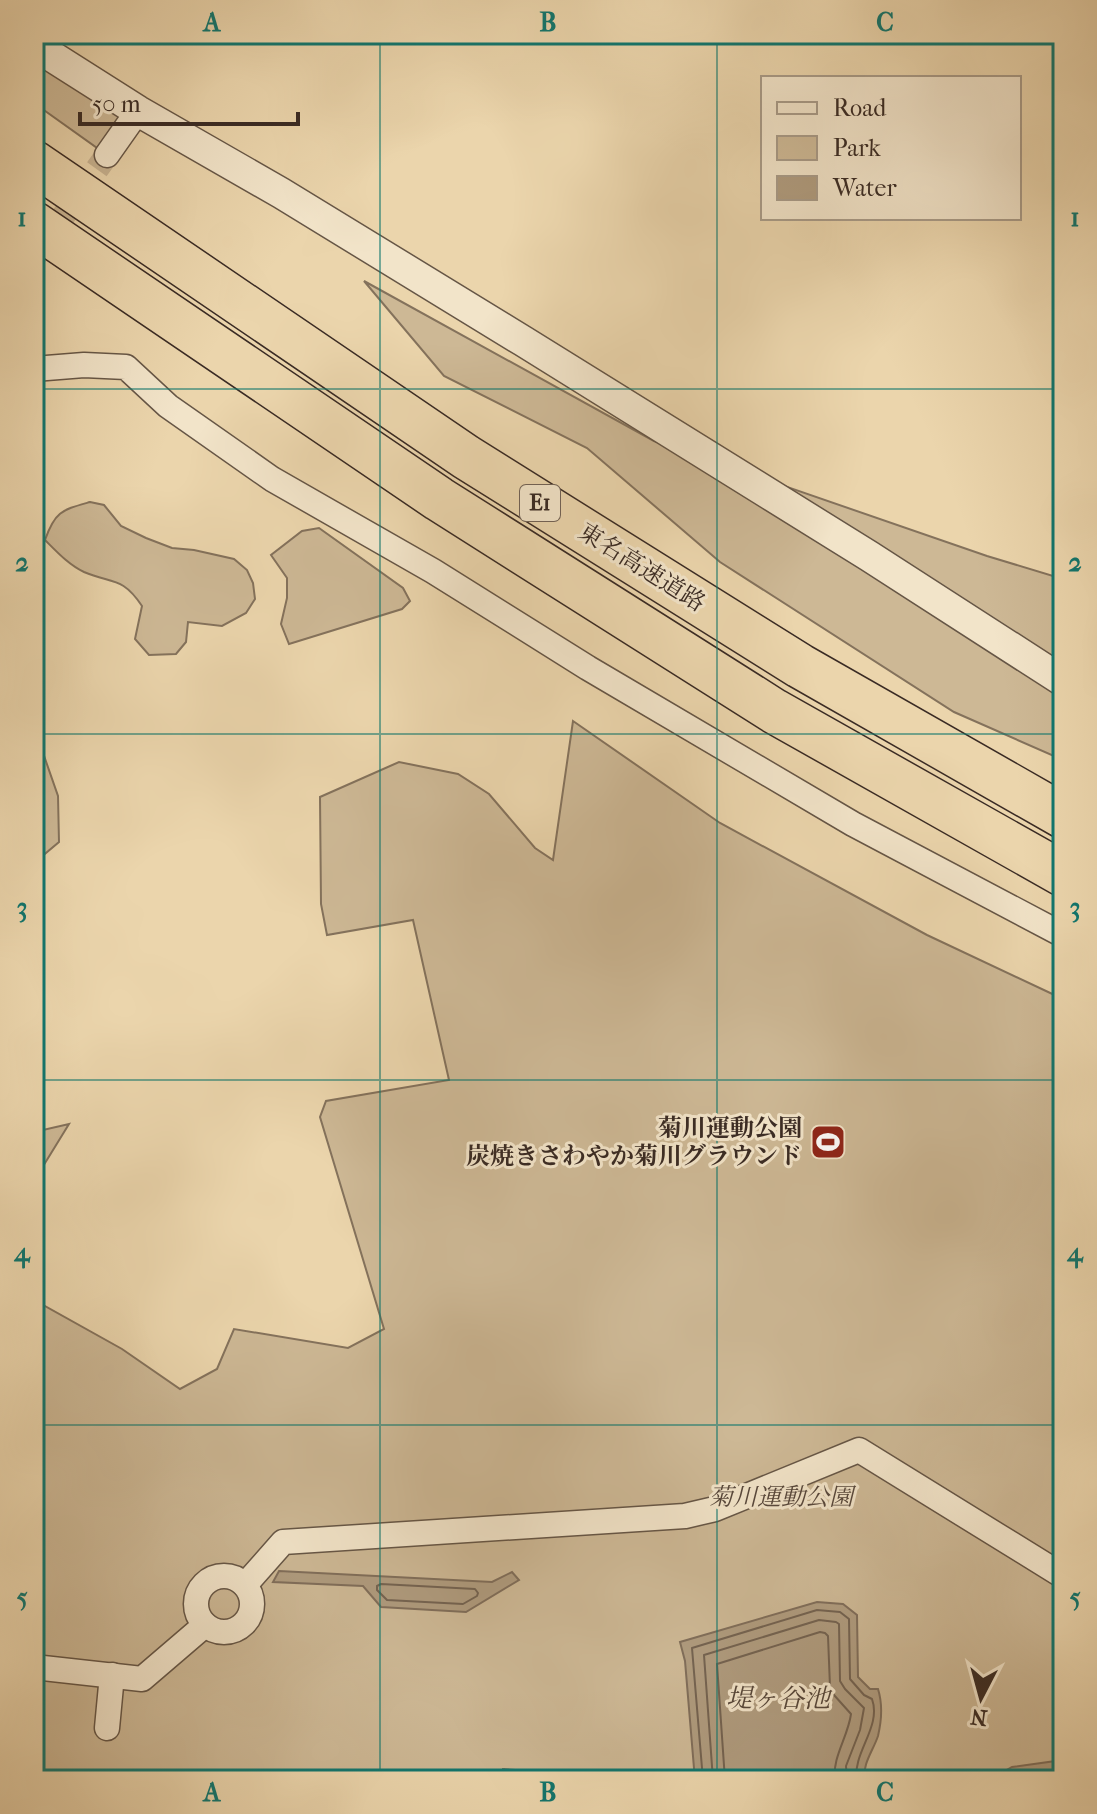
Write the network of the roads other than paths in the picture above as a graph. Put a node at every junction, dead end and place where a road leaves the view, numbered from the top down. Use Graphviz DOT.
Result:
graph roads {
  1 [pos="34,45"];
  2 [pos="138,111"];
  3 [pos="107,155"];
  4 [pos="34,163"];
  5 [pos="34,224"];
  6 [pos="34,369"];
  7 [pos="1063,681"];
  8 [pos="1063,816"];
  9 [pos="1063,874"];
  10 [pos="1063,935"];
  11 [pos="1063,1576"];
  12 [pos="245,1585"];
  13 [pos="205,1625"];
  14 [pos="34,1667"];
  15 [pos="112,1675"];
  16 [pos="107,1728"];
  1 -- 2 [label="street"];
  2 -- 3 [label="street"];
  2 -- 7 [label="street"];
  4 -- 8 [label="highway, 東名高速道路 / E1"];
  5 -- 9 [label="highway, 東名高速道路 / E1"];
  6 -- 10 [label="street"];
  11 -- 12 [label="street"];
  12 -- 13 [label="street"];
  12 -- 13 [label="street"];
  13 -- 15 [label="street"];
  14 -- 15 [label="street"];
  15 -- 16 [label="street"];
}
